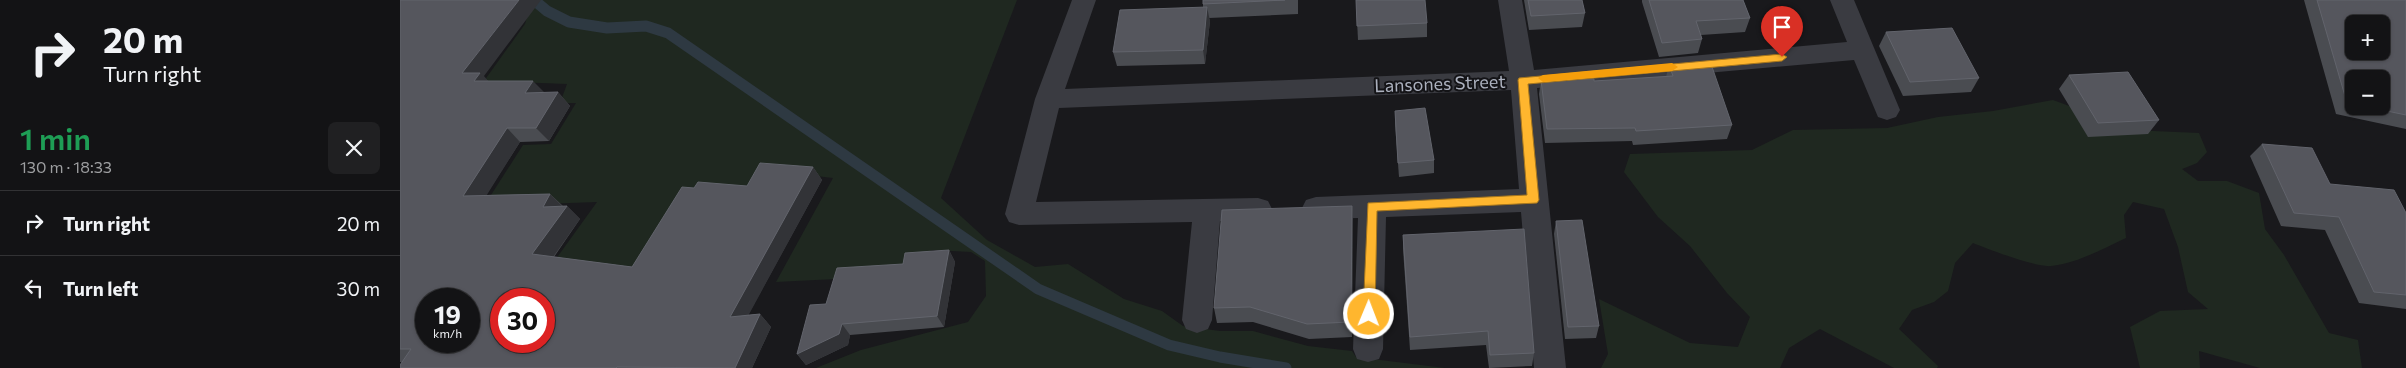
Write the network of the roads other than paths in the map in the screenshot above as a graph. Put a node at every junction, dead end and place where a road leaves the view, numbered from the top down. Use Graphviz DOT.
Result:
graph roads {
  1 [pos="1084,0"];
  2 [pos="1510,0"];
  3 [pos="1842,0"];
  4 [pos="1861,50"];
  5 [pos="1523,80"];
  6 [pos="1048,99"];
  7 [pos="1887,110"];
  8 [pos="1533,200"];
  9 [pos="1372,207"];
  10 [pos="1207,210"];
  11 [pos="1197,320"];
  12 [pos="1368,349"];
  13 [pos="1550,368"];
  1 -- 6 [label="street"];
  2 -- 5 [label="street"];
  3 -- 4 [label="street"];
  4 -- 5 [label="street, Lansones Street"];
  4 -- 7 [label="street"];
  5 -- 6 [label="street, Lansones Street"];
  5 -- 8 [label="street"];
  6 -- 10 [label="street"];
  8 -- 9 [label="street"];
  8 -- 13 [label="street"];
  9 -- 10 [label="street"];
  9 -- 12 [label="street"];
  10 -- 11 [label="street"];
}
